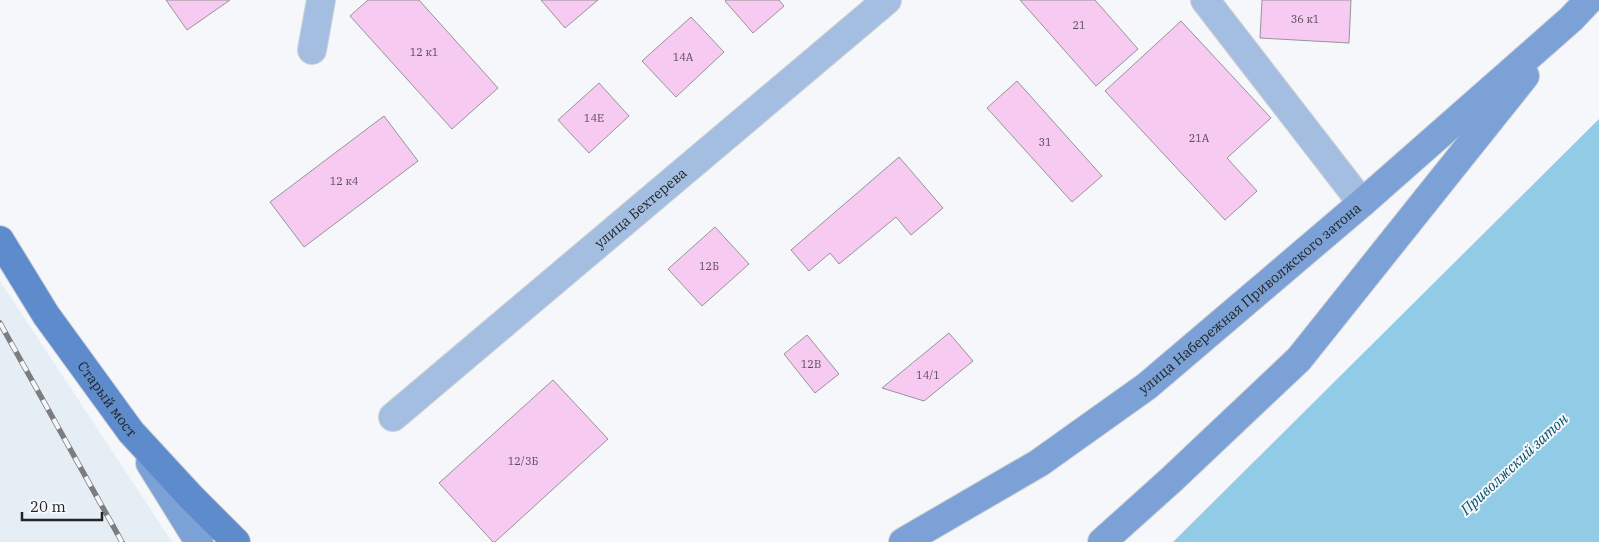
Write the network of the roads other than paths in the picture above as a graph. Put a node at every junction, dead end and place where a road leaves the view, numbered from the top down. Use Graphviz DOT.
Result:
graph roads {
  1 [pos="321,0"];
  2 [pos="1205,0"];
  3 [pos="877,3"];
  4 [pos="1580,9"];
  5 [pos="312,50"];
  6 [pos="1362,203"];
  7 [pos="0,240"];
  8 [pos="393,417"];
  9 [pos="131,432"];
  10 [pos="199,542"];
  11 [pos="236,542"];
  12 [pos="903,542"];
  13 [pos="1102,542"];
  1 -- 5 [label="street"];
  2 -- 6 [label="street"];
  3 -- 8 [label="street, улица Бехтерева"];
  4 -- 6 [label="main road, улица Набережная Приволжского затона"];
  4 -- 13 [label="main road, улица Набережная Приволжского затона"];
  6 -- 12 [label="main road, улица Набережная Приволжского затона"];
  7 -- 9 [label="main road, Старый мост"];
  9 -- 10 [label="main road"];
  9 -- 11 [label="main road, Старый мост"];
}
